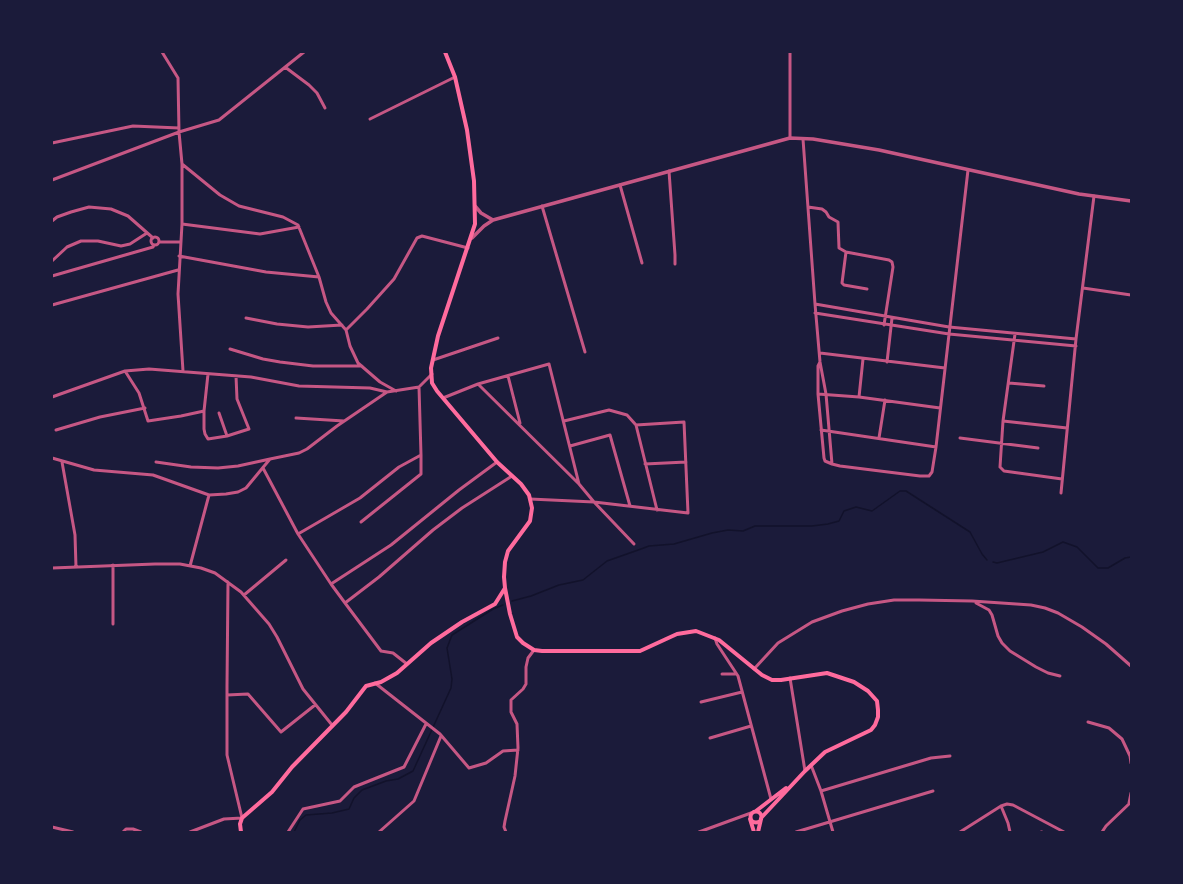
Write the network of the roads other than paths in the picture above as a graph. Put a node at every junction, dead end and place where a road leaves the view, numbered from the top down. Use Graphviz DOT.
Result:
graph roads {
  1 [pos="162,52"];
  2 [pos="304,52"];
  3 [pos="445,52"];
  4 [pos="790,52"];
  5 [pos="285,67"];
  6 [pos="455,77"];
  7 [pos="325,108"];
  8 [pos="370,118"];
  9 [pos="179,130"];
  10 [pos="790,138"];
  11 [pos="803,139"];
  12 [pos="52,143"];
  13 [pos="182,164"];
  14 [pos="968,170"];
  15 [pos="669,171"];
  16 [pos="52,180"];
  17 [pos="620,185"];
  18 [pos="1094,196"];
  19 [pos="1131,201"];
  20 [pos="475,206"];
  21 [pos="542,206"];
  22 [pos="808,207"];
  23 [pos="52,220"];
  24 [pos="493,220"];
  25 [pos="182,224"];
  26 [pos="299,227"];
  27 [pos="147,233"];
  28 [pos="153,238"];
  29 [pos="472,238"];
  30 [pos="159,242"];
  31 [pos="180,242"];
  32 [pos="154,245"];
  33 [pos="468,248"];
  34 [pos="846,252"];
  35 [pos="179,256"];
  36 [pos="52,261"];
  37 [pos="642,263"];
  38 [pos="674,264"];
  39 [pos="178,270"];
  40 [pos="52,276"];
  41 [pos="319,277"];
  42 [pos="1083,288"];
  43 [pos="867,289"];
  44 [pos="1131,294"];
  45 [pos="815,304"];
  46 [pos="52,305"];
  47 [pos="815,313"];
  48 [pos="886,317"];
  49 [pos="246,318"];
  50 [pos="892,318"];
  51 [pos="342,325"];
  52 [pos="884,325"];
  53 [pos="892,326"];
  54 [pos="949,327"];
  55 [pos="346,330"];
  56 [pos="948,334"];
  57 [pos="1015,334"];
  58 [pos="498,338"];
  59 [pos="1076,339"];
  60 [pos="1014,341"];
  61 [pos="1076,346"];
  62 [pos="230,349"];
  63 [pos="585,352"];
  64 [pos="820,353"];
  65 [pos="863,359"];
  66 [pos="433,360"];
  67 [pos="820,362"];
  68 [pos="887,362"];
  69 [pos="362,366"];
  70 [pos="945,368"];
  71 [pos="125,371"];
  72 [pos="183,371"];
  73 [pos="208,374"];
  74 [pos="432,374"];
  75 [pos="236,376"];
  76 [pos="508,376"];
  77 [pos="1009,383"];
  78 [pos="478,384"];
  79 [pos="1044,386"];
  80 [pos="419,387"];
  81 [pos="396,391"];
  82 [pos="387,392"];
  83 [pos="818,394"];
  84 [pos="826,394"];
  85 [pos="52,397"];
  86 [pos="858,397"];
  87 [pos="443,398"];
  88 [pos="885,400"];
  89 [pos="145,408"];
  90 [pos="940,408"];
  91 [pos="204,410"];
  92 [pos="219,413"];
  93 [pos="296,418"];
  94 [pos="344,421"];
  95 [pos="1004,421"];
  96 [pos="564,422"];
  97 [pos="520,425"];
  98 [pos="636,425"];
  99 [pos="1067,428"];
  100 [pos="56,430"];
  101 [pos="821,430"];
  102 [pos="828,430"];
  103 [pos="227,436"];
  104 [pos="879,438"];
  105 [pos="960,438"];
  106 [pos="1001,444"];
  107 [pos="570,446"];
  108 [pos="936,447"];
  109 [pos="1038,448"];
  110 [pos="420,455"];
  111 [pos="52,458"];
  112 [pos="270,459"];
  113 [pos="62,462"];
  114 [pos="156,462"];
  115 [pos="497,462"];
  116 [pos="686,462"];
  117 [pos="645,464"];
  118 [pos="832,464"];
  119 [pos="263,468"];
  120 [pos="512,476"];
  121 [pos="1062,479"];
  122 [pos="579,484"];
  123 [pos="1061,493"];
  124 [pos="209,495"];
  125 [pos="530,499"];
  126 [pos="594,502"];
  127 [pos="630,506"];
  128 [pos="657,510"];
  129 [pos="361,522"];
  130 [pos="298,534"];
  131 [pos="634,544"];
  132 [pos="286,560"];
  133 [pos="113,565"];
  134 [pos="190,566"];
  135 [pos="76,567"];
  136 [pos="52,568"];
  137 [pos="228,582"];
  138 [pos="332,584"];
  139 [pos="505,588"];
  140 [pos="244,595"];
  141 [pos="972,601"];
  142 [pos="345,603"];
  143 [pos="113,624"];
  144 [pos="715,638"];
  145 [pos="534,650"];
  146 [pos="407,664"];
  147 [pos="1131,666"];
  148 [pos="754,669"];
  149 [pos="722,674"];
  150 [pos="736,674"];
  151 [pos="1060,676"];
  152 [pos="790,678"];
  153 [pos="375,684"];
  154 [pos="742,692"];
  155 [pos="227,695"];
  156 [pos="701,702"];
  157 [pos="315,705"];
  158 [pos="1088,722"];
  159 [pos="426,724"];
  160 [pos="332,725"];
  161 [pos="751,726"];
  162 [pos="441,736"];
  163 [pos="710,738"];
  164 [pos="518,750"];
  165 [pos="950,756"];
  166 [pos="1131,763"];
  167 [pos="811,764"];
  168 [pos="805,771"];
  169 [pos="793,783"];
  170 [pos="821,791"];
  171 [pos="933,791"];
  172 [pos="1131,794"];
  173 [pos="771,799"];
  174 [pos="1130,802"];
  175 [pos="1001,806"];
  176 [pos="753,812"];
  177 [pos="242,818"];
  178 [pos="750,819"];
  179 [pos="761,819"];
  180 [pos="831,822"];
  181 [pos="52,827"];
  182 [pos="73,832"];
  183 [pos="123,832"];
  184 [pos="142,832"];
  185 [pos="190,832"];
  186 [pos="241,832"];
  187 [pos="288,832"];
  188 [pos="379,832"];
  189 [pos="506,832"];
  190 [pos="699,832"];
  191 [pos="754,832"];
  192 [pos="758,832"];
  193 [pos="796,832"];
  194 [pos="833,832"];
  195 [pos="960,832"];
  196 [pos="1010,832"];
  197 [pos="1064,832"];
  198 [pos="1102,832"];
  1 -- 9 [label="street"];
  2 -- 5 [label="street"];
  3 -- 6 [label="main road"];
  4 -- 10 [label="street"];
  5 -- 7 [label="street"];
  5 -- 9 [label="street"];
  6 -- 8 [label="street"];
  6 -- 20 [label="main road"];
  9 -- 12 [label="street"];
  9 -- 13 [label="street"];
  9 -- 16 [label="street"];
  10 -- 11 [label="street"];
  10 -- 15 [label="street"];
  11 -- 14 [label="street"];
  11 -- 22 [label="street"];
  13 -- 25 [label="street"];
  13 -- 26 [label="street"];
  14 -- 18 [label="street"];
  14 -- 54 [label="street"];
  15 -- 17 [label="street"];
  15 -- 38 [label="street"];
  17 -- 21 [label="street"];
  17 -- 37 [label="street"];
  18 -- 19 [label="street"];
  18 -- 42 [label="street"];
  20 -- 24 [label="street"];
  20 -- 29 [label="main road"];
  21 -- 24 [label="street"];
  21 -- 63 [label="street"];
  22 -- 34 [label="street"];
  22 -- 45 [label="street"];
  23 -- 27 [label="street"];
  24 -- 29 [label="street"];
  25 -- 26 [label="street"];
  25 -- 31 [label="street"];
  26 -- 41 [label="street"];
  27 -- 28 [label="street"];
  27 -- 36 [label="street"];
  28 -- 30 [label="street"];
  28 -- 32 [label="street"];
  29 -- 33 [label="main road"];
  30 -- 31 [label="street"];
  30 -- 32 [label="street"];
  31 -- 35 [label="street"];
  32 -- 40 [label="street"];
  33 -- 55 [label="street"];
  33 -- 66 [label="main road"];
  34 -- 43 [label="street"];
  34 -- 48 [label="street"];
  35 -- 39 [label="street"];
  35 -- 41 [label="street"];
  39 -- 46 [label="street"];
  39 -- 72 [label="street"];
  41 -- 51 [label="street"];
  42 -- 44 [label="street"];
  42 -- 59 [label="street"];
  45 -- 47 [label="street"];
  45 -- 48 [label="street"];
  47 -- 52 [label="street"];
  47 -- 64 [label="street"];
  48 -- 50 [label="street"];
  48 -- 52 [label="street"];
  49 -- 51 [label="street"];
  50 -- 53 [label="street"];
  50 -- 54 [label="street"];
  51 -- 55 [label="street"];
  52 -- 53 [label="street"];
  53 -- 56 [label="street"];
  53 -- 68 [label="street"];
  54 -- 56 [label="street"];
  54 -- 57 [label="street"];
  55 -- 69 [label="street"];
  56 -- 60 [label="street"];
  56 -- 70 [label="street"];
  57 -- 59 [label="street"];
  57 -- 60 [label="street"];
  58 -- 66 [label="street"];
  59 -- 61 [label="street"];
  60 -- 61 [label="street"];
  60 -- 77 [label="street"];
  61 -- 99 [label="street"];
  62 -- 69 [label="street"];
  64 -- 65 [label="street"];
  64 -- 67 [label="street"];
  65 -- 68 [label="street"];
  65 -- 86 [label="street"];
  66 -- 74 [label="main road"];
  67 -- 83 [label="street"];
  67 -- 84 [label="street"];
  68 -- 70 [label="street"];
  69 -- 81 [label="street"];
  70 -- 90 [label="street"];
  71 -- 72 [label="street"];
  71 -- 85 [label="street"];
  71 -- 89 [label="street"];
  72 -- 73 [label="street"];
  73 -- 75 [label="street"];
  73 -- 91 [label="street"];
  74 -- 80 [label="street"];
  74 -- 87 [label="main road"];
  75 -- 82 [label="street"];
  75 -- 103 [label="street"];
  76 -- 78 [label="street"];
  76 -- 96 [label="street"];
  76 -- 97 [label="street"];
  77 -- 79 [label="street"];
  77 -- 95 [label="street"];
  78 -- 87 [label="street"];
  78 -- 97 [label="street"];
  80 -- 81 [label="street"];
  80 -- 110 [label="street"];
  81 -- 82 [label="street"];
  82 -- 94 [label="street"];
  83 -- 84 [label="street"];
  83 -- 101 [label="street"];
  84 -- 86 [label="street"];
  84 -- 102 [label="street"];
  86 -- 88 [label="street"];
  87 -- 115 [label="main road"];
  88 -- 90 [label="street"];
  88 -- 104 [label="street"];
  89 -- 91 [label="street"];
  89 -- 100 [label="street"];
  90 -- 108 [label="street"];
  91 -- 103 [label="street"];
  92 -- 103 [label="street"];
  93 -- 94 [label="street"];
  94 -- 112 [label="street"];
  95 -- 99 [label="street"];
  95 -- 106 [label="street"];
  96 -- 98 [label="street"];
  96 -- 107 [label="street"];
  97 -- 122 [label="street"];
  98 -- 116 [label="street"];
  98 -- 117 [label="street"];
  99 -- 121 [label="street"];
  101 -- 102 [label="street"];
  101 -- 118 [label="street"];
  102 -- 104 [label="street"];
  102 -- 118 [label="street"];
  104 -- 108 [label="street"];
  105 -- 106 [label="street"];
  106 -- 109 [label="street"];
  106 -- 121 [label="street"];
  107 -- 122 [label="street"];
  107 -- 127 [label="street"];
  108 -- 118 [label="street"];
  110 -- 129 [label="street"];
  110 -- 130 [label="street"];
  111 -- 113 [label="street"];
  112 -- 114 [label="street"];
  112 -- 119 [label="street"];
  113 -- 124 [label="street"];
  113 -- 135 [label="street"];
  115 -- 120 [label="main road"];
  115 -- 138 [label="street"];
  116 -- 117 [label="street"];
  116 -- 128 [label="street"];
  117 -- 128 [label="street"];
  119 -- 124 [label="street"];
  119 -- 130 [label="street"];
  120 -- 125 [label="main road"];
  120 -- 142 [label="street"];
  121 -- 123 [label="street"];
  122 -- 126 [label="street"];
  124 -- 134 [label="street"];
  125 -- 126 [label="street"];
  125 -- 139 [label="main road"];
  126 -- 127 [label="street"];
  126 -- 131 [label="street"];
  127 -- 128 [label="street"];
  130 -- 138 [label="street"];
  132 -- 140 [label="street"];
  133 -- 134 [label="street"];
  133 -- 135 [label="street"];
  133 -- 143 [label="street"];
  134 -- 137 [label="street"];
  135 -- 136 [label="street"];
  137 -- 140 [label="street"];
  137 -- 155 [label="street"];
  138 -- 142 [label="street"];
  139 -- 145 [label="main road"];
  139 -- 146 [label="main road"];
  140 -- 157 [label="street"];
  141 -- 147 [label="street"];
  141 -- 148 [label="street"];
  141 -- 151 [label="street"];
  142 -- 146 [label="street"];
  144 -- 145 [label="main road"];
  144 -- 148 [label="main road"];
  144 -- 150 [label="street"];
  145 -- 164 [label="street"];
  146 -- 153 [label="main road"];
  148 -- 152 [label="main road"];
  149 -- 150 [label="street"];
  150 -- 154 [label="street"];
  152 -- 167 [label="main road"];
  152 -- 168 [label="street"];
  153 -- 159 [label="street"];
  153 -- 160 [label="main road"];
  154 -- 156 [label="street"];
  154 -- 161 [label="street"];
  155 -- 157 [label="street"];
  155 -- 177 [label="street"];
  157 -- 160 [label="street"];
  158 -- 166 [label="street"];
  159 -- 162 [label="street"];
  159 -- 187 [label="street"];
  160 -- 177 [label="main road"];
  161 -- 163 [label="street"];
  161 -- 173 [label="street"];
  162 -- 164 [label="street"];
  162 -- 188 [label="street"];
  164 -- 189 [label="street"];
  165 -- 170 [label="street"];
  167 -- 168 [label="main road"];
  167 -- 170 [label="street"];
  168 -- 169 [label="main road"];
  169 -- 173 [label="main road"];
  169 -- 179 [label="main road"];
  170 -- 180 [label="street"];
  171 -- 180 [label="street"];
  172 -- 174 [label="street"];
  173 -- 176 [label="main road"];
  174 -- 198 [label="street"];
  175 -- 195 [label="street"];
  175 -- 196 [label="street"];
  175 -- 197 [label="street"];
  176 -- 178 [label="main road"];
  176 -- 179 [label="main road"];
  176 -- 190 [label="street"];
  177 -- 185 [label="street"];
  177 -- 186 [label="main road"];
  178 -- 179 [label="main road"];
  178 -- 191 [label="main road"];
  179 -- 192 [label="main road"];
  180 -- 193 [label="street"];
  180 -- 194 [label="street"];
  181 -- 182 [label="street"];
  183 -- 184 [label="street"];
}
